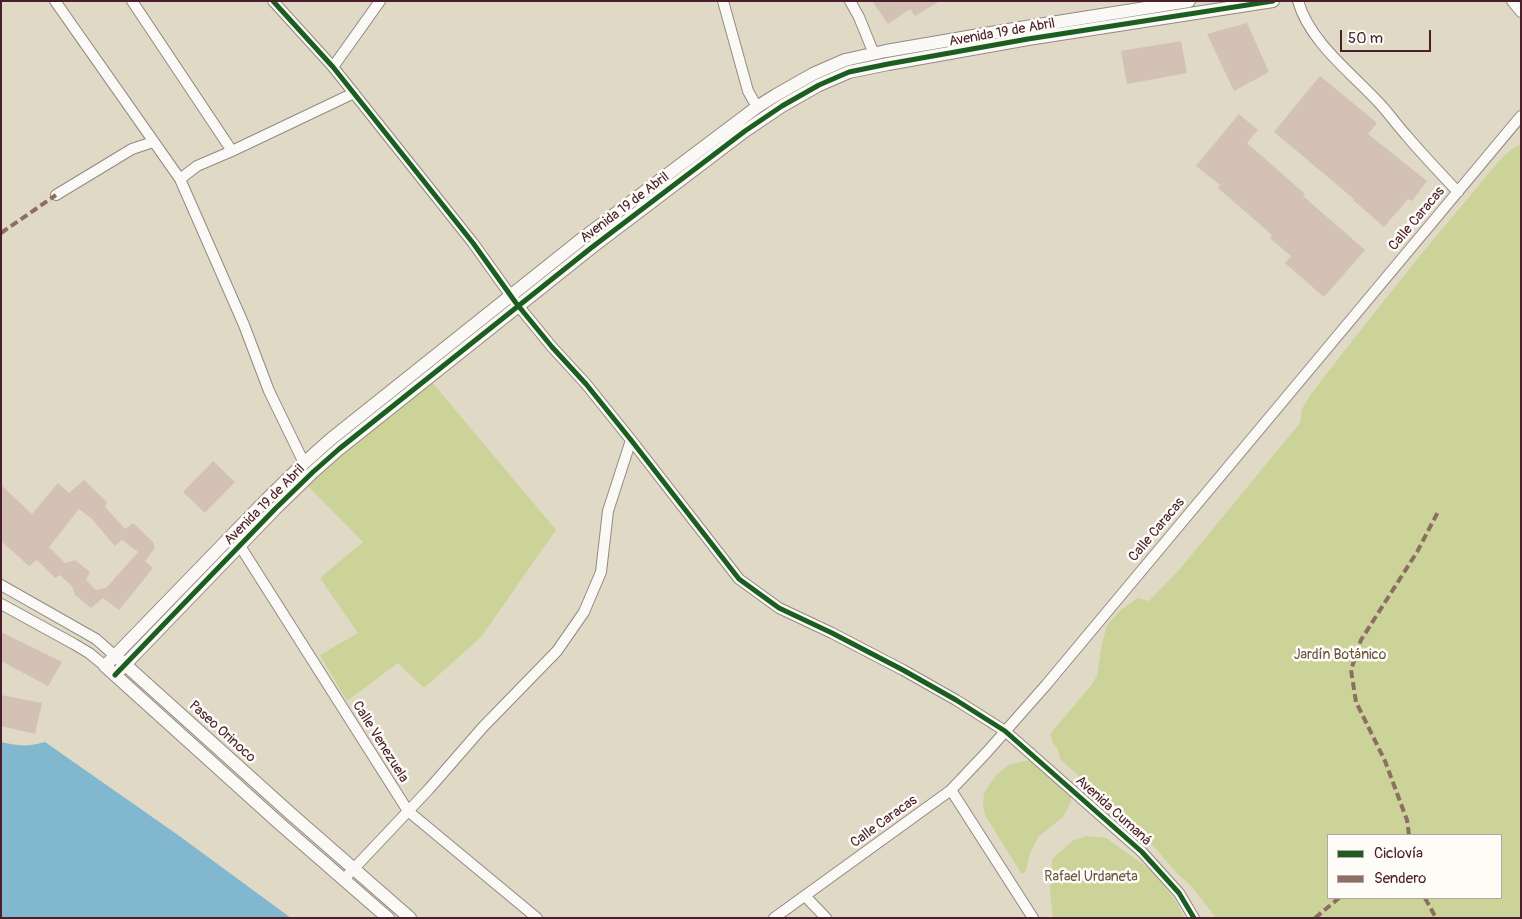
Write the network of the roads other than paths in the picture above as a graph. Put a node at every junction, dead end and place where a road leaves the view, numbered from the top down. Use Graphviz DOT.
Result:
graph roads {
  1 [pos="55,1"];
  2 [pos="132,1"];
  3 [pos="274,1"];
  4 [pos="380,1"];
  5 [pos="723,1"];
  6 [pos="850,1"];
  7 [pos="1189,1"];
  8 [pos="1272,1"];
  9 [pos="1298,1"];
  10 [pos="1512,1"];
  11 [pos="1521,12"];
  12 [pos="874,54"];
  13 [pos="333,68"];
  14 [pos="354,93"];
  15 [pos="757,107"];
  16 [pos="1521,116"];
  17 [pos="153,142"];
  18 [pos="232,151"];
  19 [pos="180,179"];
  20 [pos="1458,192"];
  21 [pos="56,195"];
  22 [pos="514,301"];
  23 [pos="631,440"];
  24 [pos="304,463"];
  25 [pos="240,546"];
  26 [pos="1,585"];
  27 [pos="1,604"];
  28 [pos="120,660"];
  29 [pos="110,670"];
  30 [pos="1005,731"];
  31 [pos="950,790"];
  32 [pos="408,811"];
  33 [pos="354,869"];
  34 [pos="344,879"];
  35 [pos="806,896"];
  36 [pos="388,918"];
  37 [pos="410,918"];
  38 [pos="537,918"];
  39 [pos="774,918"];
  40 [pos="826,918"];
  41 [pos="1033,918"];
  42 [pos="1194,918"];
  1 -- 17 [label="street"];
  2 -- 18 [label="street"];
  3 -- 13 [label="street, Avenida Cumaná"];
  4 -- 13 [label="street"];
  5 -- 15 [label="street"];
  6 -- 12 [label="street"];
  7 -- 12 [label="street, Avenida 19 de Abril"];
  8 -- 22 [label="street, Avenida 19 de Abril"];
  9 -- 20 [label="street"];
  10 -- 11 [label="street"];
  12 -- 15 [label="street, Avenida 19 de Abril"];
  13 -- 14 [label="street, Avenida Cumaná"];
  14 -- 18 [label="street"];
  14 -- 22 [label="street, Avenida Cumaná"];
  15 -- 22 [label="street, Avenida 19 de Abril"];
  16 -- 20 [label="street, Calle Caracas"];
  17 -- 19 [label="street"];
  17 -- 21 [label="street"];
  18 -- 19 [label="street"];
  19 -- 24 [label="street"];
  20 -- 30 [label="street, Calle Caracas"];
  22 -- 23 [label="street, Avenida Cumaná"];
  22 -- 24 [label="street, Avenida 19 de Abril"];
  22 -- 25 [label="street, Avenida 19 de Abril"];
  23 -- 30 [label="street, Avenida Cumaná"];
  23 -- 32 [label="street"];
  24 -- 28 [label="street, Avenida 19 de Abril"];
  25 -- 28 [label="street, Avenida 19 de Abril"];
  25 -- 32 [label="street, Calle Venezuela"];
  26 -- 28 [label="street, Paseo Orinoco"];
  27 -- 29 [label="street"];
  28 -- 29 [label="street, Avenida 19 de Abril"];
  28 -- 33 [label="street, Paseo Orinoco"];
  29 -- 34 [label="street"];
  30 -- 31 [label="street, Calle Caracas"];
  30 -- 42 [label="street, Avenida Cumaná"];
  31 -- 35 [label="street, Calle Caracas"];
  31 -- 41 [label="street"];
  32 -- 33 [label="street"];
  32 -- 38 [label="street, Calle Venezuela"];
  33 -- 34 [label="street"];
  33 -- 37 [label="street, Paseo Orinoco"];
  34 -- 36 [label="street"];
  35 -- 39 [label="street, Calle Caracas"];
  35 -- 40 [label="street"];
}
